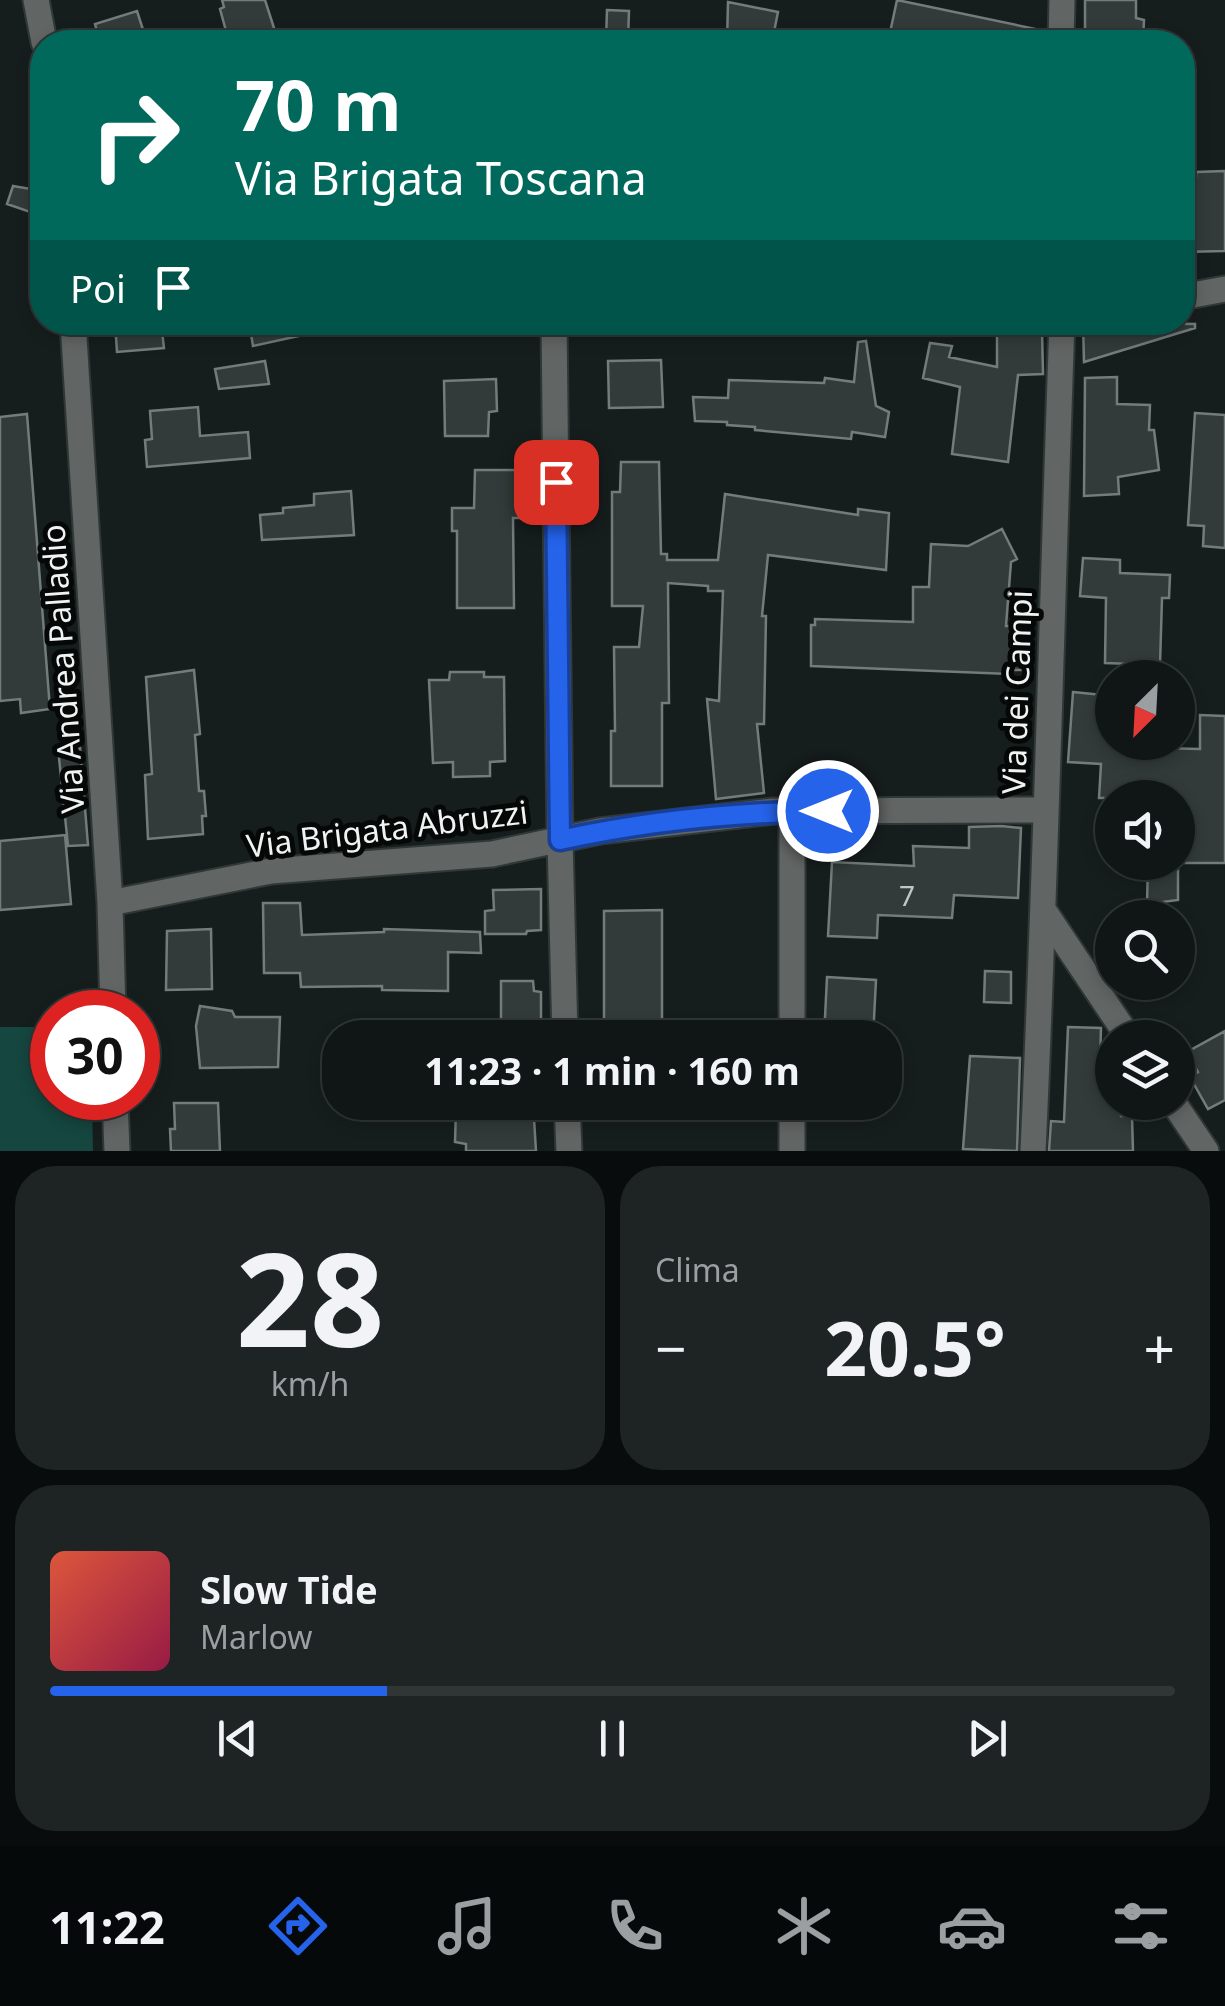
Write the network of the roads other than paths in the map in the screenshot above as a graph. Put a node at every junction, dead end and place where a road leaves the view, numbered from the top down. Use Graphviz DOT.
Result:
graph roads {
  1 [pos="36,0"];
  2 [pos="1062,0"];
  3 [pos="42,30"];
  4 [pos="1062,30"];
  5 [pos="1225,290"];
  6 [pos="1195,296"];
  7 [pos="73,335"];
  8 [pos="554,335"];
  9 [pos="1062,335"];
  10 [pos="1044,810"];
  11 [pos="792,812"];
  12 [pos="560,840"];
  13 [pos="110,903"];
  14 [pos="1044,911"];
  15 [pos="112,990"];
  16 [pos="565,1020"];
  17 [pos="792,1020"];
  18 [pos="1118,1020"];
  19 [pos="115,1120"];
  20 [pos="568,1120"];
  21 [pos="792,1120"];
  22 [pos="1186,1120"];
  23 [pos="116,1151"];
  24 [pos="569,1151"];
  25 [pos="792,1151"];
  26 [pos="1033,1151"];
  27 [pos="1206,1151"];
  1 -- 3 [label="street"];
  2 -- 4 [label="street"];
  5 -- 6 [label="street"];
  7 -- 13 [label="street, Via Andrea Palladio"];
  8 -- 12 [label="street"];
  9 -- 10 [label="street, Via dei Campi"];
  10 -- 11 [label="street, Via Brigata Abruzzi"];
  10 -- 14 [label="street, Via dei Campi"];
  11 -- 12 [label="street, Via Brigata Abruzzi"];
  11 -- 17 [label="street"];
  12 -- 13 [label="street, Via Brigata Abruzzi"];
  12 -- 16 [label="street"];
  13 -- 15 [label="street, Via Andrea Palladio"];
  14 -- 18 [label="street"];
  14 -- 26 [label="street, Via dei Campi"];
  19 -- 23 [label="street"];
  20 -- 24 [label="street"];
  21 -- 25 [label="street"];
  22 -- 27 [label="street"];
}
